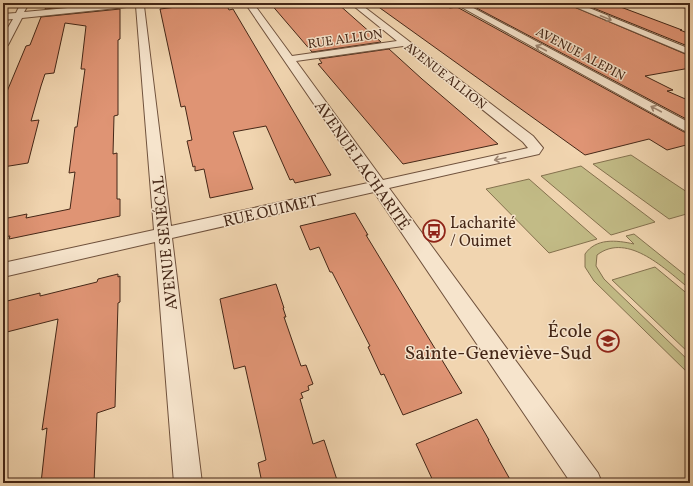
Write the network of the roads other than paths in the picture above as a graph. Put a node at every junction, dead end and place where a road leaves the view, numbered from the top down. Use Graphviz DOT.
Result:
graph roads {
  1 [pos="26,3"];
  2 [pos="142,3"];
  3 [pos="249,3"];
  4 [pos="354,3"];
  5 [pos="458,3"];
  6 [pos="570,3"];
  7 [pos="679,3"];
  8 [pos="690,7"];
  9 [pos="19,15"];
  10 [pos="3,17"];
  11 [pos="405,43"];
  12 [pos="3,45"];
  13 [pos="690,52"];
  14 [pos="289,59"];
  15 [pos="690,128"];
  16 [pos="536,148"];
  17 [pos="378,186"];
  18 [pos="163,234"];
  19 [pos="3,270"];
  20 [pos="188,483"];
  21 [pos="588,483"];
  1 -- 9 [label="street"];
  2 -- 9 [label="street"];
  2 -- 18 [label="street, AVENUE SENÉCAL"];
  3 -- 14 [label="street, AVENUE LACHARITÉ"];
  4 -- 11 [label="street, AVENUE ALLION"];
  15 -- 5 [label="street, AVENUE ALEPIN, one-way"];
  6 -- 13 [label="street, one-way"];
  7 -- 8 [label="street"];
  9 -- 10 [label="street"];
  9 -- 12 [label="street"];
  11 -- 14 [label="street, RUE ALLION"];
  11 -- 16 [label="street, AVENUE ALLION"];
  14 -- 17 [label="street, AVENUE LACHARITÉ"];
  16 -- 17 [label="street, RUE OUIMET, one-way"];
  17 -- 18 [label="street, RUE OUIMET"];
  17 -- 21 [label="street, AVENUE LACHARITÉ"];
  18 -- 19 [label="street, RUE OUIMET"];
  18 -- 20 [label="street, AVENUE SENÉCAL"];
}
